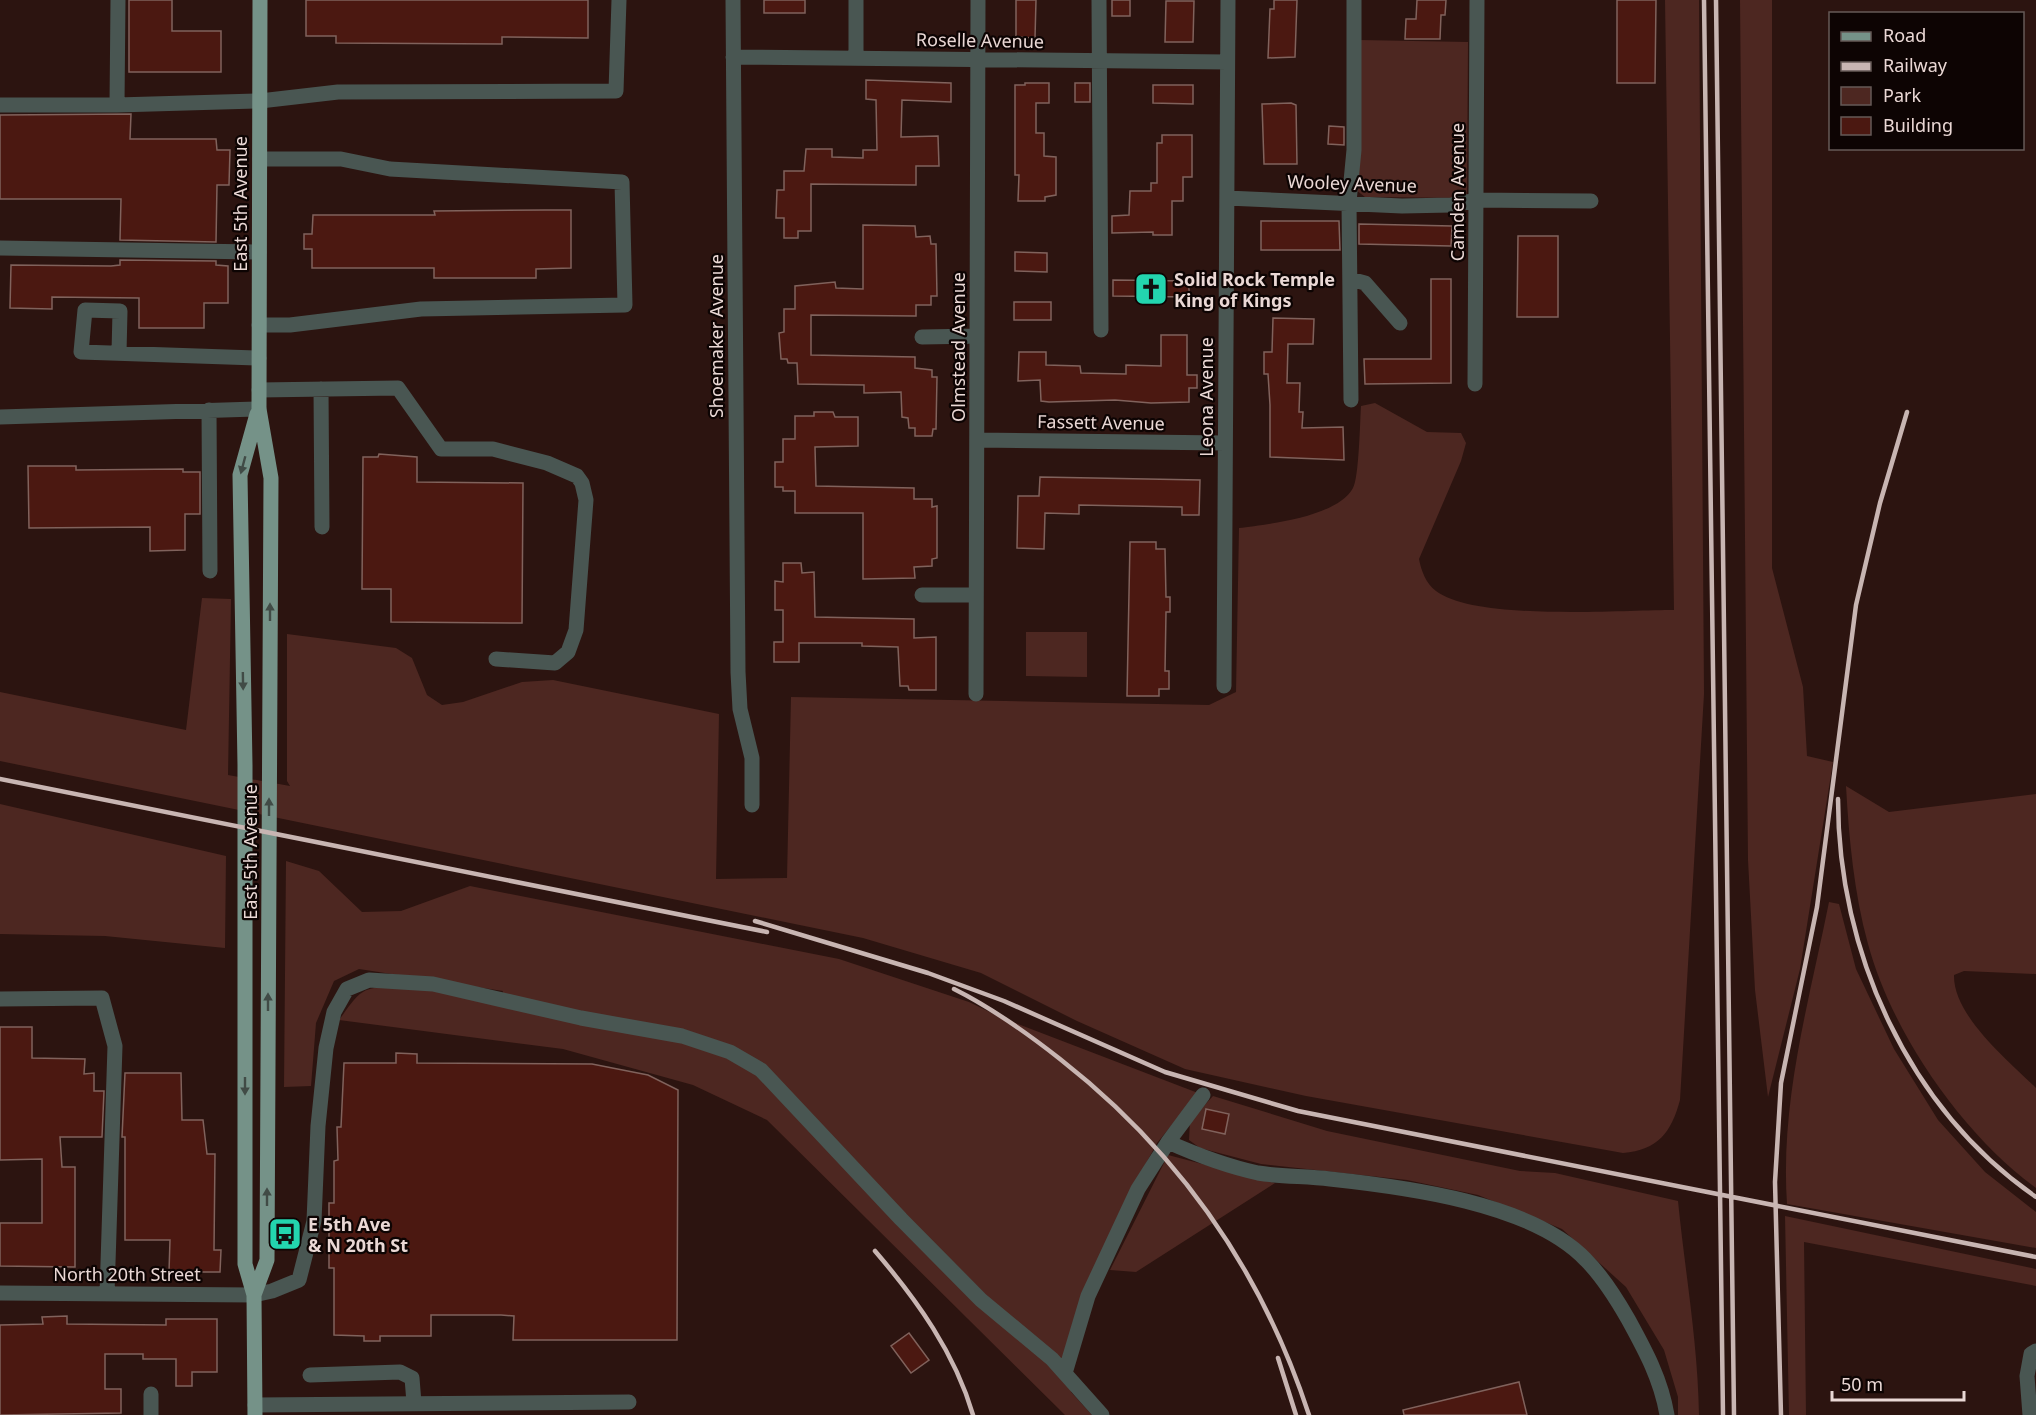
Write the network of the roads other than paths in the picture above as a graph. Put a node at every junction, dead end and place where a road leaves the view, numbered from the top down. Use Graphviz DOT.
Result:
graph roads {
  1 [pos="118,0"];
  2 [pos="260,0"];
  3 [pos="619,0"];
  4 [pos="733,0"];
  5 [pos="856,0"];
  6 [pos="978,0"];
  7 [pos="1099,0"];
  8 [pos="1228,0"];
  9 [pos="1354,0"];
  10 [pos="1477,0"];
  11 [pos="733,57"];
  12 [pos="855,58"];
  13 [pos="978,59"];
  14 [pos="1098,61"];
  15 [pos="1227,62"];
  16 [pos="260,101"];
  17 [pos="0,105"];
  18 [pos="117,105"];
  19 [pos="260,159"];
  20 [pos="1227,198"];
  21 [pos="1476,200"];
  22 [pos="1591,201"];
  23 [pos="1349,202"];
  24 [pos="0,248"];
  25 [pos="259,252"];
  26 [pos="1350,279"];
  27 [pos="1400,323"];
  28 [pos="259,325"];
  29 [pos="1101,330"];
  30 [pos="977,336"];
  31 [pos="922,337"];
  32 [pos="119,353"];
  33 [pos="259,358"];
  34 [pos="1475,384"];
  35 [pos="321,389"];
  36 [pos="259,390"];
  37 [pos="1351,400"];
  38 [pos="259,409"];
  39 [pos="209,410"];
  40 [pos="0,417"];
  41 [pos="977,440"];
  42 [pos="1225,443"];
  43 [pos="322,527"];
  44 [pos="210,571"];
  45 [pos="922,595"];
  46 [pos="976,595"];
  47 [pos="496,659"];
  48 [pos="1224,686"];
  49 [pos="976,694"];
  50 [pos="752,805"];
  51 [pos="0,999"];
  52 [pos="1203,1095"];
  53 [pos="1168,1142"];
  54 [pos="0,1293"];
  55 [pos="107,1294"];
  56 [pos="254,1295"];
  57 [pos="2036,1352"];
  58 [pos="1065,1373"];
  59 [pos="310,1375"];
  60 [pos="151,1394"];
  61 [pos="629,1402"];
  62 [pos="414,1403"];
  63 [pos="546,1408"];
  64 [pos="255,1410"];
  65 [pos="151,1415"];
  66 [pos="1102,1415"];
  67 [pos="1667,1415"];
  68 [pos="2030,1415"];
  1 -- 18 [label="street"];
  2 -- 16 [label="main road, East 5th Avenue"];
  3 -- 16 [label="street"];
  4 -- 11 [label="street, Shoemaker Avenue"];
  5 -- 12 [label="street"];
  6 -- 13 [label="street, Olmstead Avenue"];
  7 -- 14 [label="street"];
  8 -- 15 [label="street, Leona Avenue"];
  9 -- 23 [label="street"];
  10 -- 21 [label="street, Camden Avenue"];
  11 -- 12 [label="street, Roselle Avenue"];
  11 -- 50 [label="street, Shoemaker Avenue"];
  12 -- 13 [label="street, Roselle Avenue"];
  13 -- 14 [label="street, Roselle Avenue"];
  13 -- 30 [label="street, Olmstead Avenue"];
  14 -- 15 [label="street, Roselle Avenue"];
  14 -- 29 [label="street"];
  15 -- 20 [label="street, Leona Avenue"];
  16 -- 18 [label="street"];
  16 -- 19 [label="main road, East 5th Avenue"];
  17 -- 18 [label="street"];
  19 -- 25 [label="main road, East 5th Avenue"];
  19 -- 28 [label="street"];
  20 -- 23 [label="street, Wooley Avenue"];
  20 -- 42 [label="street, Leona Avenue"];
  21 -- 22 [label="street, Wooley Avenue"];
  21 -- 23 [label="street, Wooley Avenue"];
  21 -- 34 [label="street, Camden Avenue"];
  23 -- 26 [label="street"];
  24 -- 25 [label="street"];
  25 -- 28 [label="main road, East 5th Avenue"];
  26 -- 27 [label="street"];
  26 -- 37 [label="street"];
  28 -- 33 [label="main road, East 5th Avenue"];
  30 -- 31 [label="street"];
  30 -- 41 [label="street, Olmstead Avenue"];
  32 -- 33 [label="street"];
  33 -- 36 [label="main road, East 5th Avenue"];
  35 -- 36 [label="street"];
  35 -- 43 [label="street"];
  35 -- 47 [label="street"];
  36 -- 38 [label="main road, East 5th Avenue"];
  38 -- 39 [label="street"];
  56 -- 38 [label="main road, East 5th Avenue, one-way"];
  38 -- 56 [label="main road, East 5th Avenue, one-way"];
  39 -- 40 [label="street"];
  39 -- 44 [label="street"];
  41 -- 42 [label="street, Fassett Avenue"];
  41 -- 46 [label="street, Olmstead Avenue"];
  42 -- 48 [label="street, Leona Avenue"];
  45 -- 46 [label="street"];
  46 -- 49 [label="street, Olmstead Avenue"];
  51 -- 55 [label="street"];
  52 -- 53 [label="street"];
  53 -- 58 [label="street"];
  53 -- 67 [label="street"];
  54 -- 55 [label="street, North 20th Street"];
  55 -- 56 [label="street, North 20th Street"];
  56 -- 58 [label="street, North 20th Street"];
  56 -- 64 [label="main road, East 5th Avenue"];
  57 -- 68 [label="street"];
  58 -- 66 [label="street"];
  59 -- 62 [label="street"];
  60 -- 65 [label="street"];
  61 -- 63 [label="street"];
  62 -- 63 [label="street"];
  62 -- 64 [label="street"];
}
